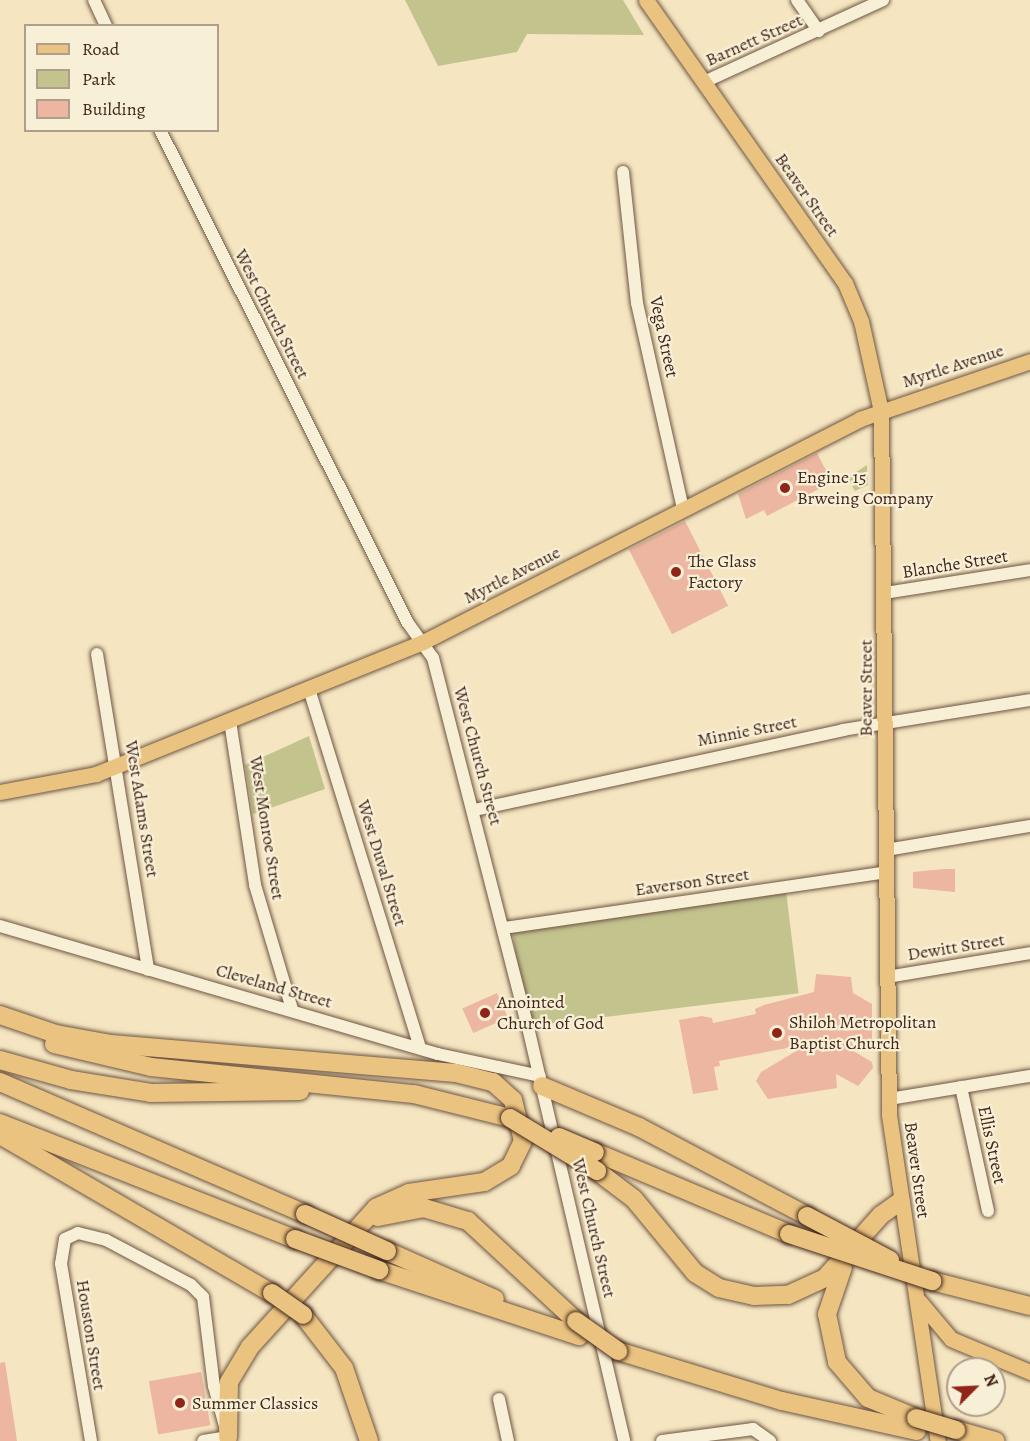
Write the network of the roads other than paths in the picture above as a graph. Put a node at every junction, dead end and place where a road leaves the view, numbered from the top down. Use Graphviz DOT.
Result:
graph roads {
  1 [pos="94,0"];
  2 [pos="645,0"];
  3 [pos="797,0"];
  4 [pos="883,0"];
  5 [pos="105,24"];
  6 [pos="819,32"];
  7 [pos="704,82"];
  8 [pos="161,132"];
  9 [pos="623,172"];
  10 [pos="1030,361"];
  11 [pos="881,411"];
  12 [pos="683,508"];
  13 [pos="1030,570"];
  14 [pos="885,593"];
  15 [pos="423,642"];
  16 [pos="97,654"];
  17 [pos="309,689"];
  18 [pos="1030,700"];
  19 [pos="230,721"];
  20 [pos="886,723"];
  21 [pos="115,767"];
  22 [pos="0,792"];
  23 [pos="474,810"];
  24 [pos="1030,826"];
  25 [pos="886,850"];
  26 [pos="886,872"];
  27 [pos="0,925"];
  28 [pos="504,928"];
  29 [pos="1030,953"];
  30 [pos="148,970"];
  31 [pos="887,976"];
  32 [pos="292,1009"];
  33 [pos="0,1015"];
  34 [pos="0,1025"];
  35 [pos="420,1048"];
  36 [pos="0,1060"];
  37 [pos="1030,1076"];
  38 [pos="541,1081"];
  39 [pos="0,1082"];
  40 [pos="961,1087"];
  41 [pos="374,1090"];
  42 [pos="889,1099"];
  43 [pos="510,1118"];
  44 [pos="0,1123"];
  45 [pos="0,1135"];
  46 [pos="901,1201"];
  47 [pos="988,1210"];
  48 [pos="342,1242"];
  49 [pos="857,1245"];
  50 [pos="932,1281"];
  51 [pos="915,1289"];
  52 [pos="1030,1306"];
  53 [pos="577,1328"];
  54 [pos="1030,1372"];
  55 [pos="499,1399"];
  56 [pos="914,1430"];
  57 [pos="961,1436"];
  58 [pos="768,1437"];
  59 [pos="229,1439"];
  60 [pos="90,1441"];
  61 [pos="203,1441"];
  62 [pos="369,1441"];
  63 [pos="508,1441"];
  64 [pos="624,1441"];
  65 [pos="662,1441"];
  66 [pos="938,1441"];
  67 [pos="976,1441"];
  68 [pos="995,1441"];
  1 -- 5 [label="street"];
  2 -- 7 [label="main road, Beaver Street"];
  3 -- 6 [label="street"];
  4 -- 6 [label="street, Barnett Street"];
  6 -- 7 [label="street, Barnett Street"];
  7 -- 11 [label="main road, Beaver Street"];
  8 -- 15 [label="street, West Church Street"];
  9 -- 12 [label="street, Vega Street"];
  10 -- 11 [label="main road, Myrtle Avenue"];
  11 -- 12 [label="main road, Myrtle Avenue"];
  11 -- 14 [label="main road, Beaver Street"];
  12 -- 15 [label="main road, Myrtle Avenue"];
  13 -- 14 [label="street, Blanche Street"];
  14 -- 20 [label="main road, Beaver Street"];
  15 -- 17 [label="main road, Myrtle Avenue"];
  15 -- 23 [label="street, West Church Street"];
  16 -- 21 [label="street, West Adams Street"];
  17 -- 19 [label="main road, Myrtle Avenue"];
  17 -- 35 [label="street, West Duval Street"];
  18 -- 20 [label="street, Minnie Street"];
  19 -- 21 [label="main road, Myrtle Avenue"];
  19 -- 32 [label="street, West Monroe Street"];
  20 -- 23 [label="street, Minnie Street"];
  20 -- 25 [label="main road, Beaver Street"];
  21 -- 22 [label="main road, Myrtle Avenue"];
  21 -- 30 [label="street, West Adams Street"];
  23 -- 28 [label="street, West Church Street"];
  24 -- 25 [label="street"];
  25 -- 26 [label="main road, Beaver Street"];
  26 -- 28 [label="street, Eaverson Street"];
  26 -- 31 [label="main road, Beaver Street"];
  27 -- 30 [label="street, Cleveland Street"];
  28 -- 38 [label="street, West Church Street"];
  29 -- 31 [label="street, Dewitt Street"];
  30 -- 32 [label="street, Cleveland Street"];
  31 -- 42 [label="main road, Beaver Street"];
  32 -- 35 [label="street, Cleveland Street"];
  33 -- 48 [label="highway"];
  34 -- 41 [label="highway"];
  35 -- 38 [label="street, Cleveland Street"];
  36 -- 41 [label="highway"];
  37 -- 40 [label="street"];
  38 -- 50 [label="highway, bridge"];
  38 -- 64 [label="street, West Church Street"];
  39 -- 53 [label="highway, bridge"];
  40 -- 42 [label="street"];
  40 -- 47 [label="street, Ellis Street"];
  41 -- 43 [label="highway"];
  42 -- 46 [label="main road, Beaver Street"];
  43 -- 49 [label="highway, bridge"];
  43 -- 50 [label="highway, bridge"];
  44 -- 53 [label="highway, bridge"];
  45 -- 62 [label="highway, bridge"];
  46 -- 49 [label="highway"];
  46 -- 51 [label="main road, Beaver Street"];
  48 -- 53 [label="highway"];
  48 -- 59 [label="highway"];
  49 -- 56 [label="highway"];
  50 -- 52 [label="highway"];
  51 -- 54 [label="main road"];
  51 -- 66 [label="main road, Beaver Street"];
  53 -- 56 [label="highway, bridge"];
  55 -- 63 [label="street"];
  56 -- 57 [label="highway, bridge"];
  57 -- 67 [label="highway"];
  57 -- 68 [label="highway"];
  58 -- 65 [label="street"];
  59 -- 60 [label="street, Houston Street"];
  59 -- 61 [label="street"];
}
